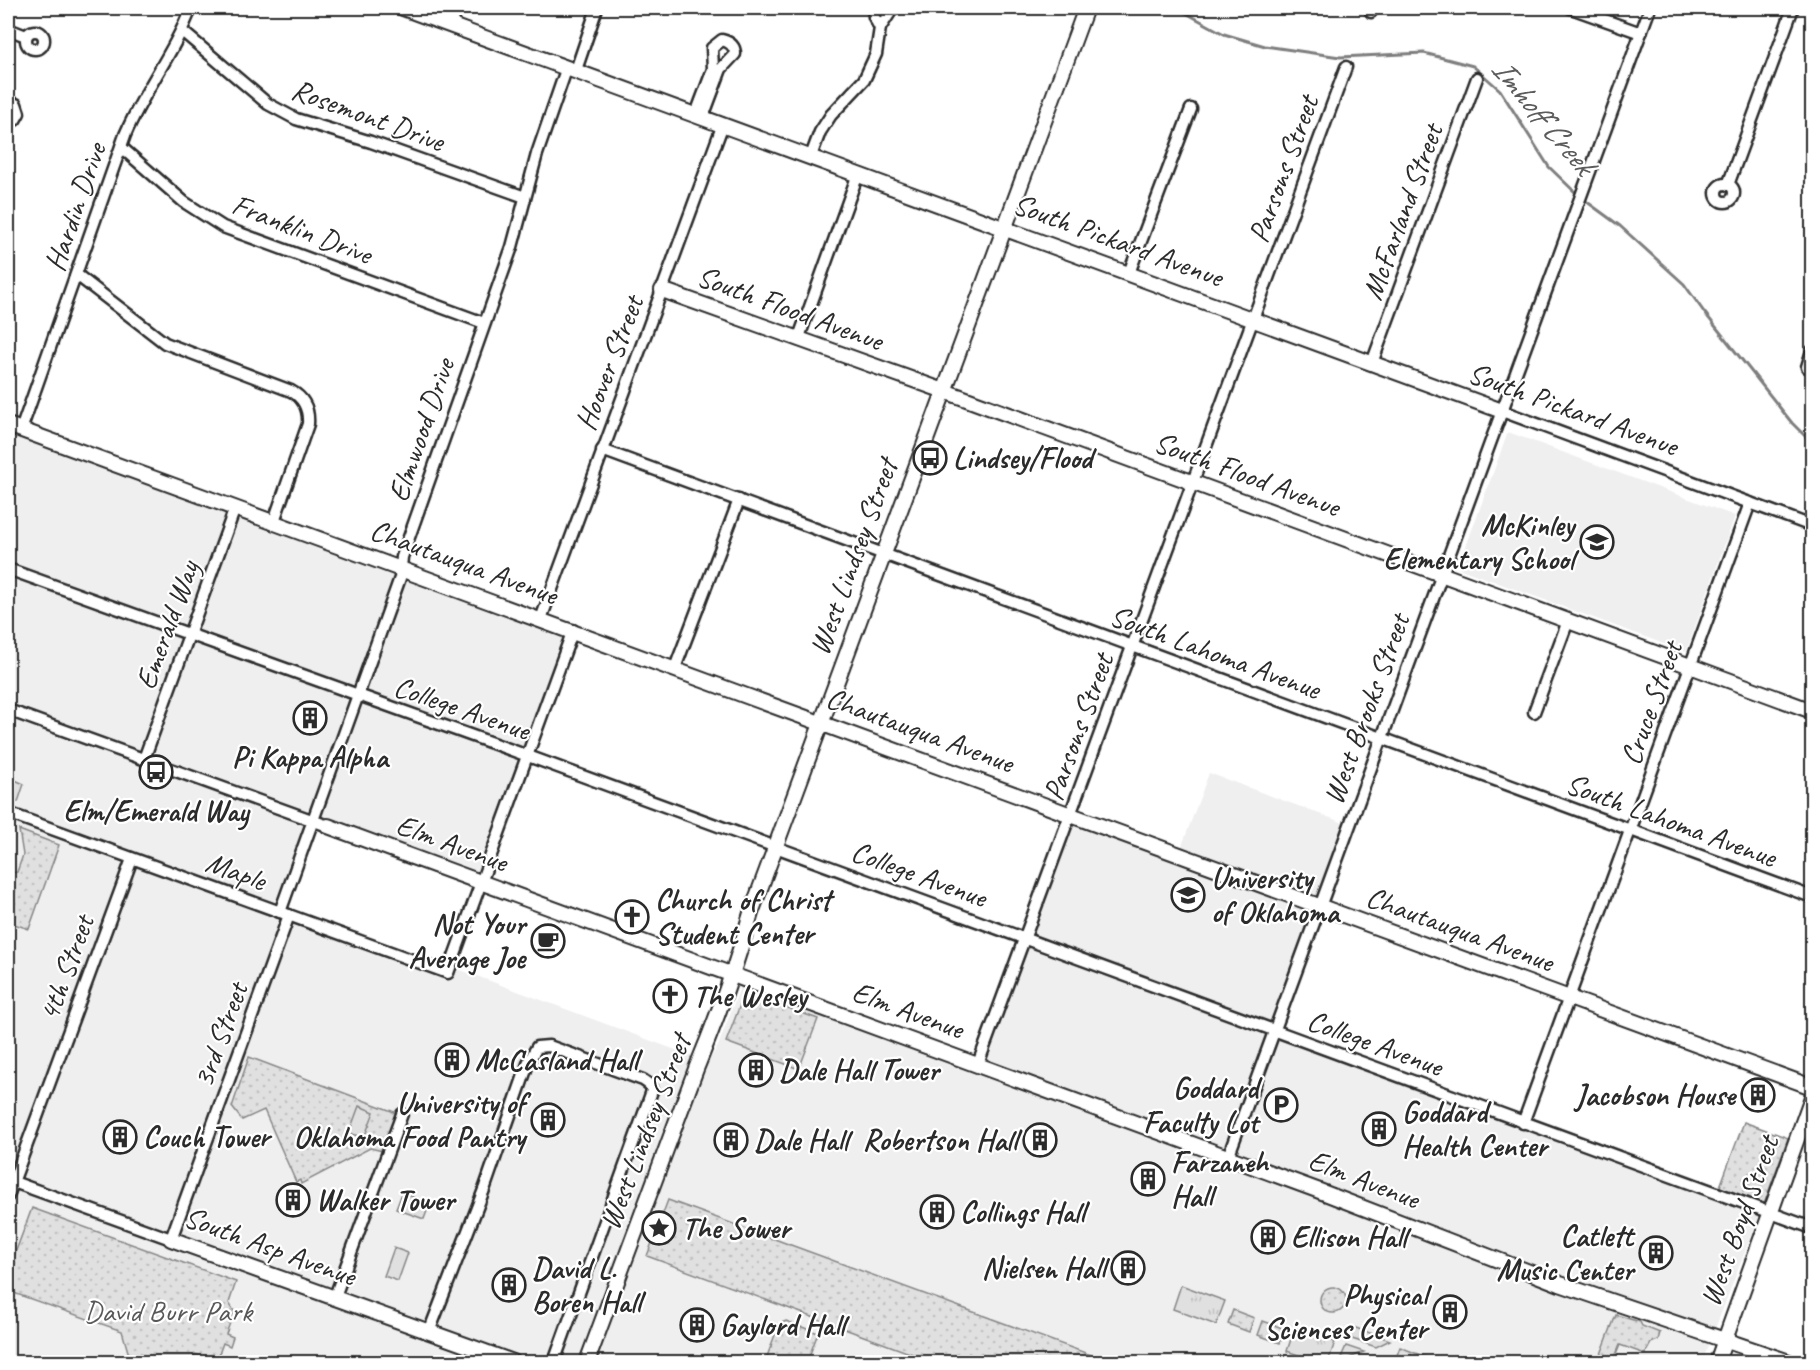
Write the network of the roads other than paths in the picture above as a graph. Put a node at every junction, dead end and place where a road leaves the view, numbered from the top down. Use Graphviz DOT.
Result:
graph roads {
  1 [pos="191,8"];
  2 [pos="403,8"];
  3 [pos="457,8"];
  4 [pos="597,8"];
  5 [pos="873,8"];
  6 [pos="892,8"];
  7 [pos="1086,8"];
  8 [pos="1571,8"];
  9 [pos="1650,8"];
  10 [pos="1793,8"];
  11 [pos="451,25"];
  12 [pos="880,28"];
  13 [pos="8,29"];
  14 [pos="182,31"];
  15 [pos="1641,33"];
  16 [pos="26,36"];
  17 [pos="1346,67"];
  18 [pos="571,69"];
  19 [pos="1477,78"];
  20 [pos="8,102"];
  21 [pos="1191,109"];
  22 [pos="700,115"];
  23 [pos="8,121"];
  24 [pos="723,124"];
  25 [pos="121,147"];
  26 [pos="811,156"];
  27 [pos="858,174"];
  28 [pos="1728,185"];
  29 [pos="525,197"];
  30 [pos="1004,227"];
  31 [pos="1129,273"];
  32 [pos="76,275"];
  33 [pos="662,290"];
  34 [pos="1254,319"];
  35 [pos="484,323"];
  36 [pos="798,340"];
  37 [pos="1812,351"];
  38 [pos="1372,363"];
  39 [pos="1807,367"];
  40 [pos="943,392"];
  41 [pos="1502,411"];
  42 [pos="14,427"];
  43 [pos="602,450"];
  44 [pos="1193,483"];
  45 [pos="739,500"];
  46 [pos="1750,503"];
  47 [pos="235,507"];
  48 [pos="273,521"];
  49 [pos="1812,526"];
  50 [pos="884,554"];
  51 [pos="402,568"];
  52 [pos="8,569"];
  53 [pos="1441,574"];
  54 [pos="541,619"];
  55 [pos="1568,621"];
  56 [pos="573,630"];
  57 [pos="189,634"];
  58 [pos="1133,646"];
  59 [pos="1690,666"];
  60 [pos="675,668"];
  61 [pos="359,697"];
  62 [pos="8,710"];
  63 [pos="1812,711"];
  64 [pos="1534,712"];
  65 [pos="821,722"];
  66 [pos="1381,738"];
  67 [pos="528,756"];
  68 [pos="144,759"];
  69 [pos="8,813"];
  70 [pos="1071,814"];
  71 [pos="313,820"];
  72 [pos="328,826"];
  73 [pos="1629,831"];
  74 [pos="306,840"];
  75 [pos="775,847"];
  76 [pos="132,859"];
  77 [pos="483,883"];
  78 [pos="1812,897"];
  79 [pos="1320,906"];
  80 [pos="284,913"];
  81 [pos="1025,939"];
  82 [pos="733,974"];
  83 [pos="1568,998"];
  84 [pos="1274,1031"];
  85 [pos="978,1065"];
  86 [pos="1812,1088"];
  87 [pos="1812,1097"];
  88 [pos="402,1114"];
  89 [pos="1523,1123"];
  90 [pos="1228,1157"];
  91 [pos="10,1181"];
  92 [pos="8,1196"];
  93 [pos="1770,1213"];
  94 [pos="1812,1228"];
  95 [pos="171,1239"];
  96 [pos="334,1299"];
  97 [pos="429,1332"];
  98 [pos="1725,1339"];
  99 [pos="513,1362"];
  100 [pos="554,1362"];
  101 [pos="587,1362"];
  102 [pos="1717,1362"];
  103 [pos="1789,1362"];
  1 -- 14 [label="street, Hardin Drive"];
  2 -- 11 [label="street, South Pickard Avenue"];
  3 -- 11 [label="street"];
  4 -- 18 [label="street, Elmwood Drive"];
  5 -- 12 [label="street"];
  6 -- 12 [label="street"];
  7 -- 30 [label="street, West Lindsey Street"];
  8 -- 15 [label="street"];
  9 -- 15 [label="street, West Brooks Street"];
  10 -- 28 [label="street"];
  11 -- 18 [label="street, South Pickard Avenue"];
  12 -- 26 [label="street"];
  13 -- 16 [label="street"];
  14 -- 25 [label="street, Hardin Drive"];
  14 -- 29 [label="street, Rosemont Drive"];
  15 -- 41 [label="street, West Brooks Street"];
  17 -- 34 [label="street, Parsons Street"];
  18 -- 22 [label="street, South Pickard Avenue"];
  18 -- 29 [label="street, Elmwood Drive"];
  19 -- 38 [label="street, McFarland Street"];
  20 -- 23 [label="street"];
  21 -- 31 [label="street"];
  22 -- 22 [label="street"];
  22 -- 24 [label="street, South Pickard Avenue"];
  24 -- 26 [label="street, South Pickard Avenue"];
  24 -- 33 [label="street, Hoover Street"];
  25 -- 32 [label="street, Hardin Drive"];
  25 -- 35 [label="street, Franklin Drive"];
  26 -- 27 [label="street, South Pickard Avenue"];
  27 -- 30 [label="street, South Pickard Avenue"];
  27 -- 36 [label="street"];
  29 -- 35 [label="street, Elmwood Drive"];
  30 -- 31 [label="street, South Pickard Avenue"];
  30 -- 40 [label="street, West Lindsey Street"];
  31 -- 34 [label="street, South Pickard Avenue"];
  32 -- 42 [label="street, Hardin Drive"];
  32 -- 48 [label="street"];
  33 -- 36 [label="street, South Flood Avenue"];
  33 -- 43 [label="street, Hoover Street"];
  34 -- 38 [label="street, South Pickard Avenue"];
  34 -- 44 [label="street, Parsons Street"];
  35 -- 51 [label="street, Elmwood Drive"];
  36 -- 40 [label="street, South Flood Avenue"];
  37 -- 39 [label="street"];
  38 -- 41 [label="street, South Pickard Avenue"];
  40 -- 44 [label="street, South Flood Avenue"];
  40 -- 50 [label="street, West Lindsey Street"];
  41 -- 46 [label="street, South Pickard Avenue"];
  41 -- 53 [label="street, West Brooks Street"];
  42 -- 47 [label="street, Chautauqua Avenue"];
  43 -- 45 [label="street, South Lahoma Avenue"];
  43 -- 54 [label="street, Hoover Street"];
  44 -- 53 [label="street, South Flood Avenue"];
  44 -- 58 [label="street, Parsons Street"];
  45 -- 50 [label="street, South Lahoma Avenue"];
  45 -- 60 [label="street"];
  46 -- 49 [label="street, South Pickard Avenue"];
  46 -- 59 [label="street, Cruce Street"];
  47 -- 48 [label="street, Chautauqua Avenue"];
  47 -- 57 [label="street, Emerald Way"];
  48 -- 51 [label="street, Chautauqua Avenue"];
  50 -- 58 [label="street, South Lahoma Avenue"];
  50 -- 65 [label="street, West Lindsey Street"];
  51 -- 54 [label="street, Chautauqua Avenue"];
  51 -- 61 [label="street, Elmwood Drive"];
  52 -- 57 [label="street, College Avenue"];
  53 -- 55 [label="street, South Flood Avenue"];
  53 -- 66 [label="street, West Brooks Street"];
  54 -- 56 [label="street, Chautauqua Avenue"];
  55 -- 59 [label="street, South Flood Avenue"];
  55 -- 64 [label="street"];
  56 -- 60 [label="street, Chautauqua Avenue"];
  56 -- 67 [label="street"];
  57 -- 61 [label="street, College Avenue"];
  57 -- 68 [label="street, Emerald Way"];
  58 -- 66 [label="street, South Lahoma Avenue"];
  58 -- 70 [label="street, Parsons Street"];
  59 -- 63 [label="street, South Flood Avenue"];
  59 -- 73 [label="street, Cruce Street"];
  60 -- 65 [label="street, Chautauqua Avenue"];
  61 -- 67 [label="street, College Avenue"];
  61 -- 71 [label="street, Elmwood Drive"];
  62 -- 68 [label="street, Elm Avenue"];
  65 -- 70 [label="street, Chautauqua Avenue"];
  65 -- 75 [label="street, West Lindsey Street"];
  66 -- 73 [label="street, South Lahoma Avenue"];
  66 -- 79 [label="street, West Brooks Street"];
  67 -- 75 [label="street, College Avenue"];
  67 -- 77 [label="street"];
  68 -- 71 [label="street, Elm Avenue"];
  69 -- 76 [label="street, Maple"];
  70 -- 79 [label="street, Chautauqua Avenue"];
  70 -- 81 [label="street, Parsons Street"];
  71 -- 72 [label="street, Elm Avenue"];
  71 -- 74 [label="street, Elmwood Drive"];
  72 -- 77 [label="street, Elm Avenue"];
  73 -- 78 [label="street, South Lahoma Avenue"];
  73 -- 83 [label="street, Cruce Street"];
  74 -- 80 [label="street, 3rd Street"];
  75 -- 81 [label="street, College Avenue"];
  75 -- 82 [label="street, West Lindsey Street"];
  76 -- 80 [label="street, Maple"];
  76 -- 91 [label="street, 4th Street"];
  77 -- 80 [label="street, Maple"];
  77 -- 82 [label="street, Elm Avenue"];
  79 -- 83 [label="street, Chautauqua Avenue"];
  79 -- 84 [label="street, West Brooks Street"];
  80 -- 95 [label="street, 3rd Street"];
  81 -- 84 [label="street, College Avenue"];
  81 -- 85 [label="street, Parsons Street"];
  82 -- 85 [label="street, Elm Avenue"];
  82 -- 101 [label="street, West Lindsey Street"];
  83 -- 86 [label="street, Chautauqua Avenue"];
  83 -- 89 [label="street, Cruce Street"];
  84 -- 89 [label="street, College Avenue"];
  84 -- 90 [label="street, West Brooks Street"];
  85 -- 90 [label="street, Elm Avenue"];
  87 -- 93 [label="street, West Boyd Street"];
  88 -- 96 [label="street"];
  89 -- 93 [label="street, College Avenue"];
  90 -- 98 [label="street, Elm Avenue"];
  91 -- 92 [label="street, 4th Street"];
  91 -- 95 [label="street, South Asp Avenue"];
  93 -- 94 [label="street, College Avenue"];
  93 -- 98 [label="street, West Boyd Street"];
  95 -- 96 [label="street, South Asp Avenue"];
  96 -- 97 [label="street, South Asp Avenue"];
  97 -- 99 [label="street, South Asp Avenue"];
  97 -- 100 [label="street"];
  98 -- 102 [label="street, West Boyd Street"];
  98 -- 103 [label="street, Elm Avenue"];
}
